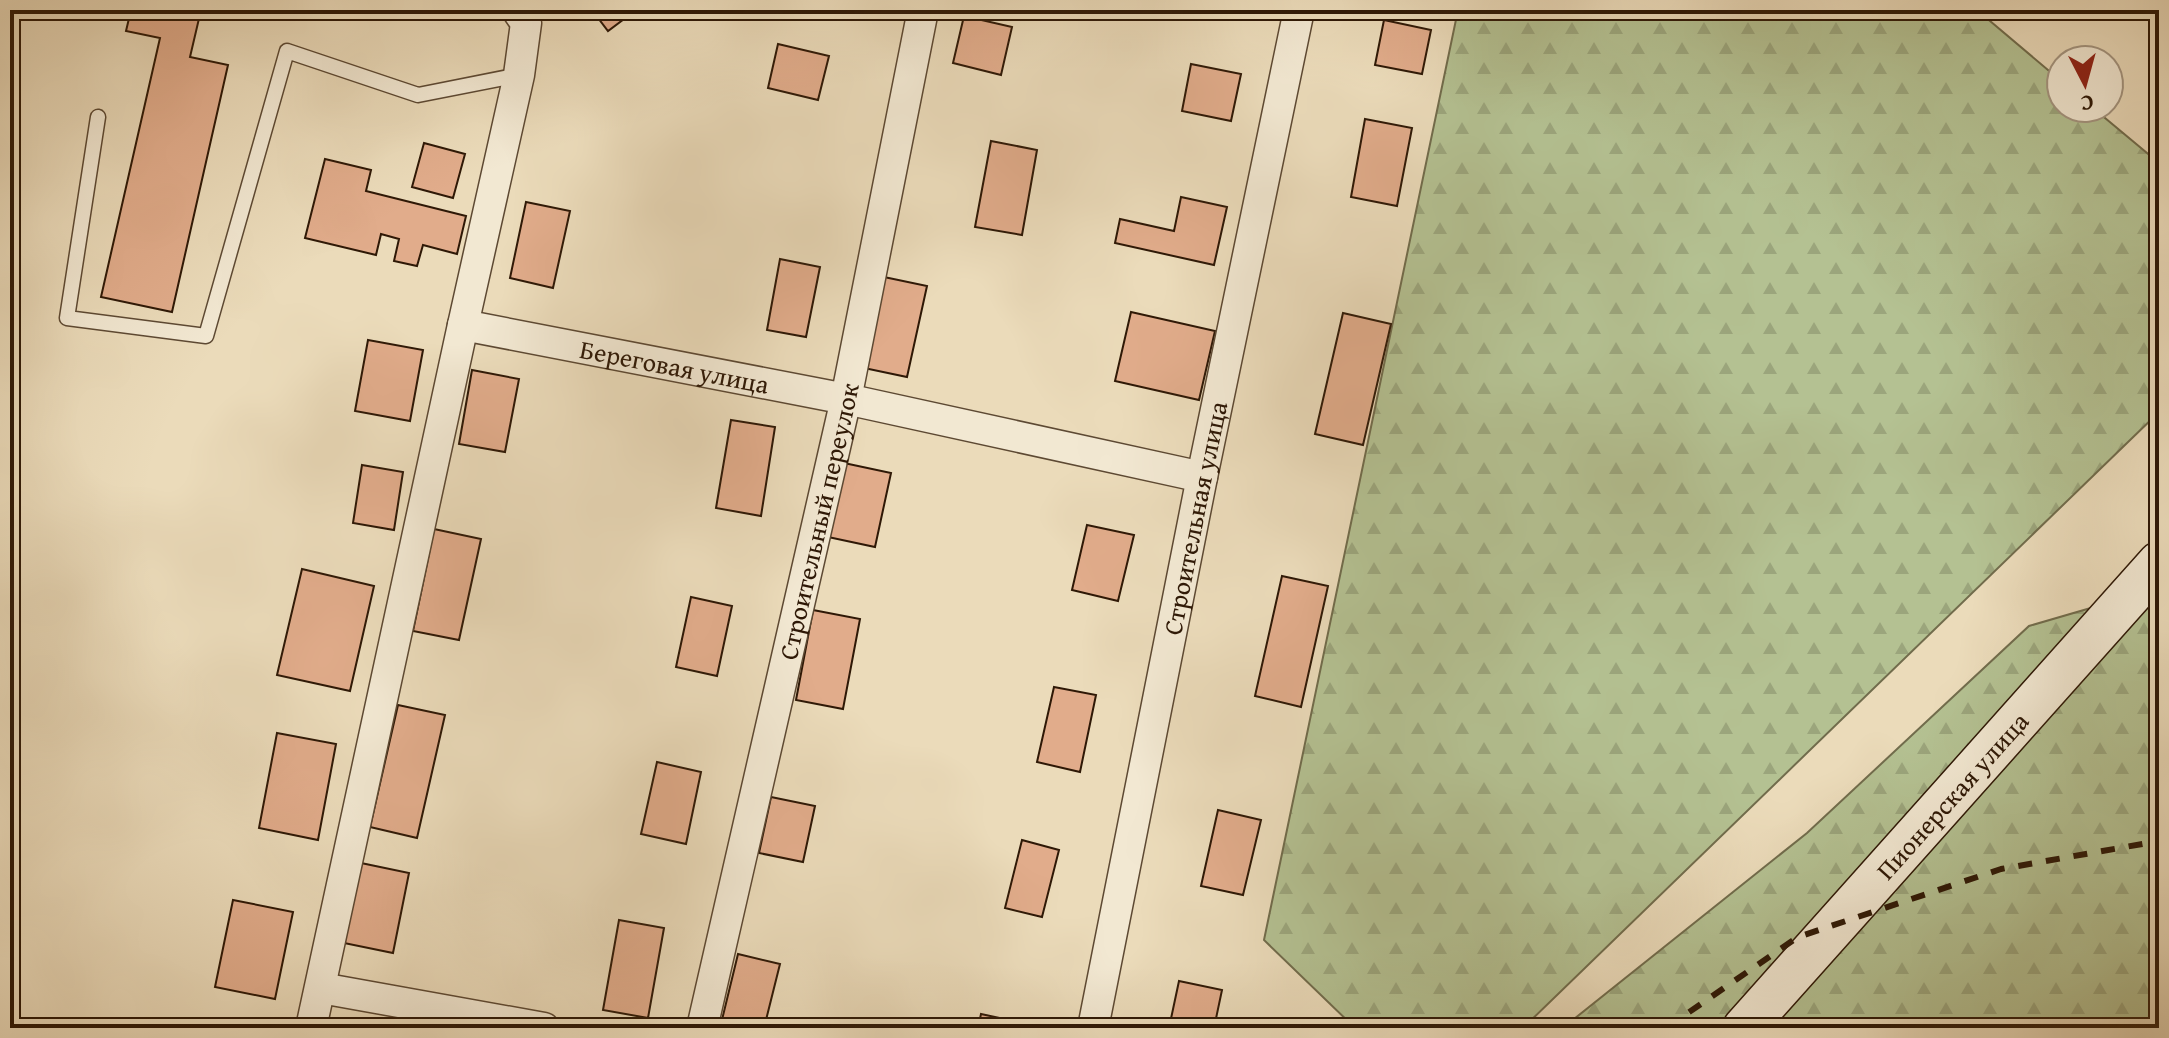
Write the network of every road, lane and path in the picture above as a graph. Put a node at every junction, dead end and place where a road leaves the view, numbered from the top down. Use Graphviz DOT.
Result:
graph roads {
  1 [pos="517,10"];
  2 [pos="923,10"];
  3 [pos="1299,10"];
  4 [pos="519,75"];
  5 [pos="98,117"];
  6 [pos="463,325"];
  7 [pos="846,399"];
  8 [pos="1202,477"];
  9 [pos="2159,563"];
  10 [pos="321,988"];
  11 [pos="311,1028"];
  12 [pos="544,1028"];
  13 [pos="702,1028"];
  14 [pos="1093,1028"];
  15 [pos="1744,1028"];
  1 -- 4 [label="street"];
  2 -- 7 [label="street, Строительный переулок"];
  3 -- 8 [label="street, Строительная улица"];
  4 -- 5 [label="lane"];
  4 -- 6 [label="street"];
  6 -- 7 [label="street, Береговая улица"];
  6 -- 10 [label="street"];
  7 -- 8 [label="street, Береговая улица"];
  7 -- 13 [label="street, Строительный переулок"];
  8 -- 14 [label="street, Строительная улица"];
  9 -- 15 [label="street, Пионерская улица"];
  10 -- 11 [label="street"];
  10 -- 12 [label="street"];
}
